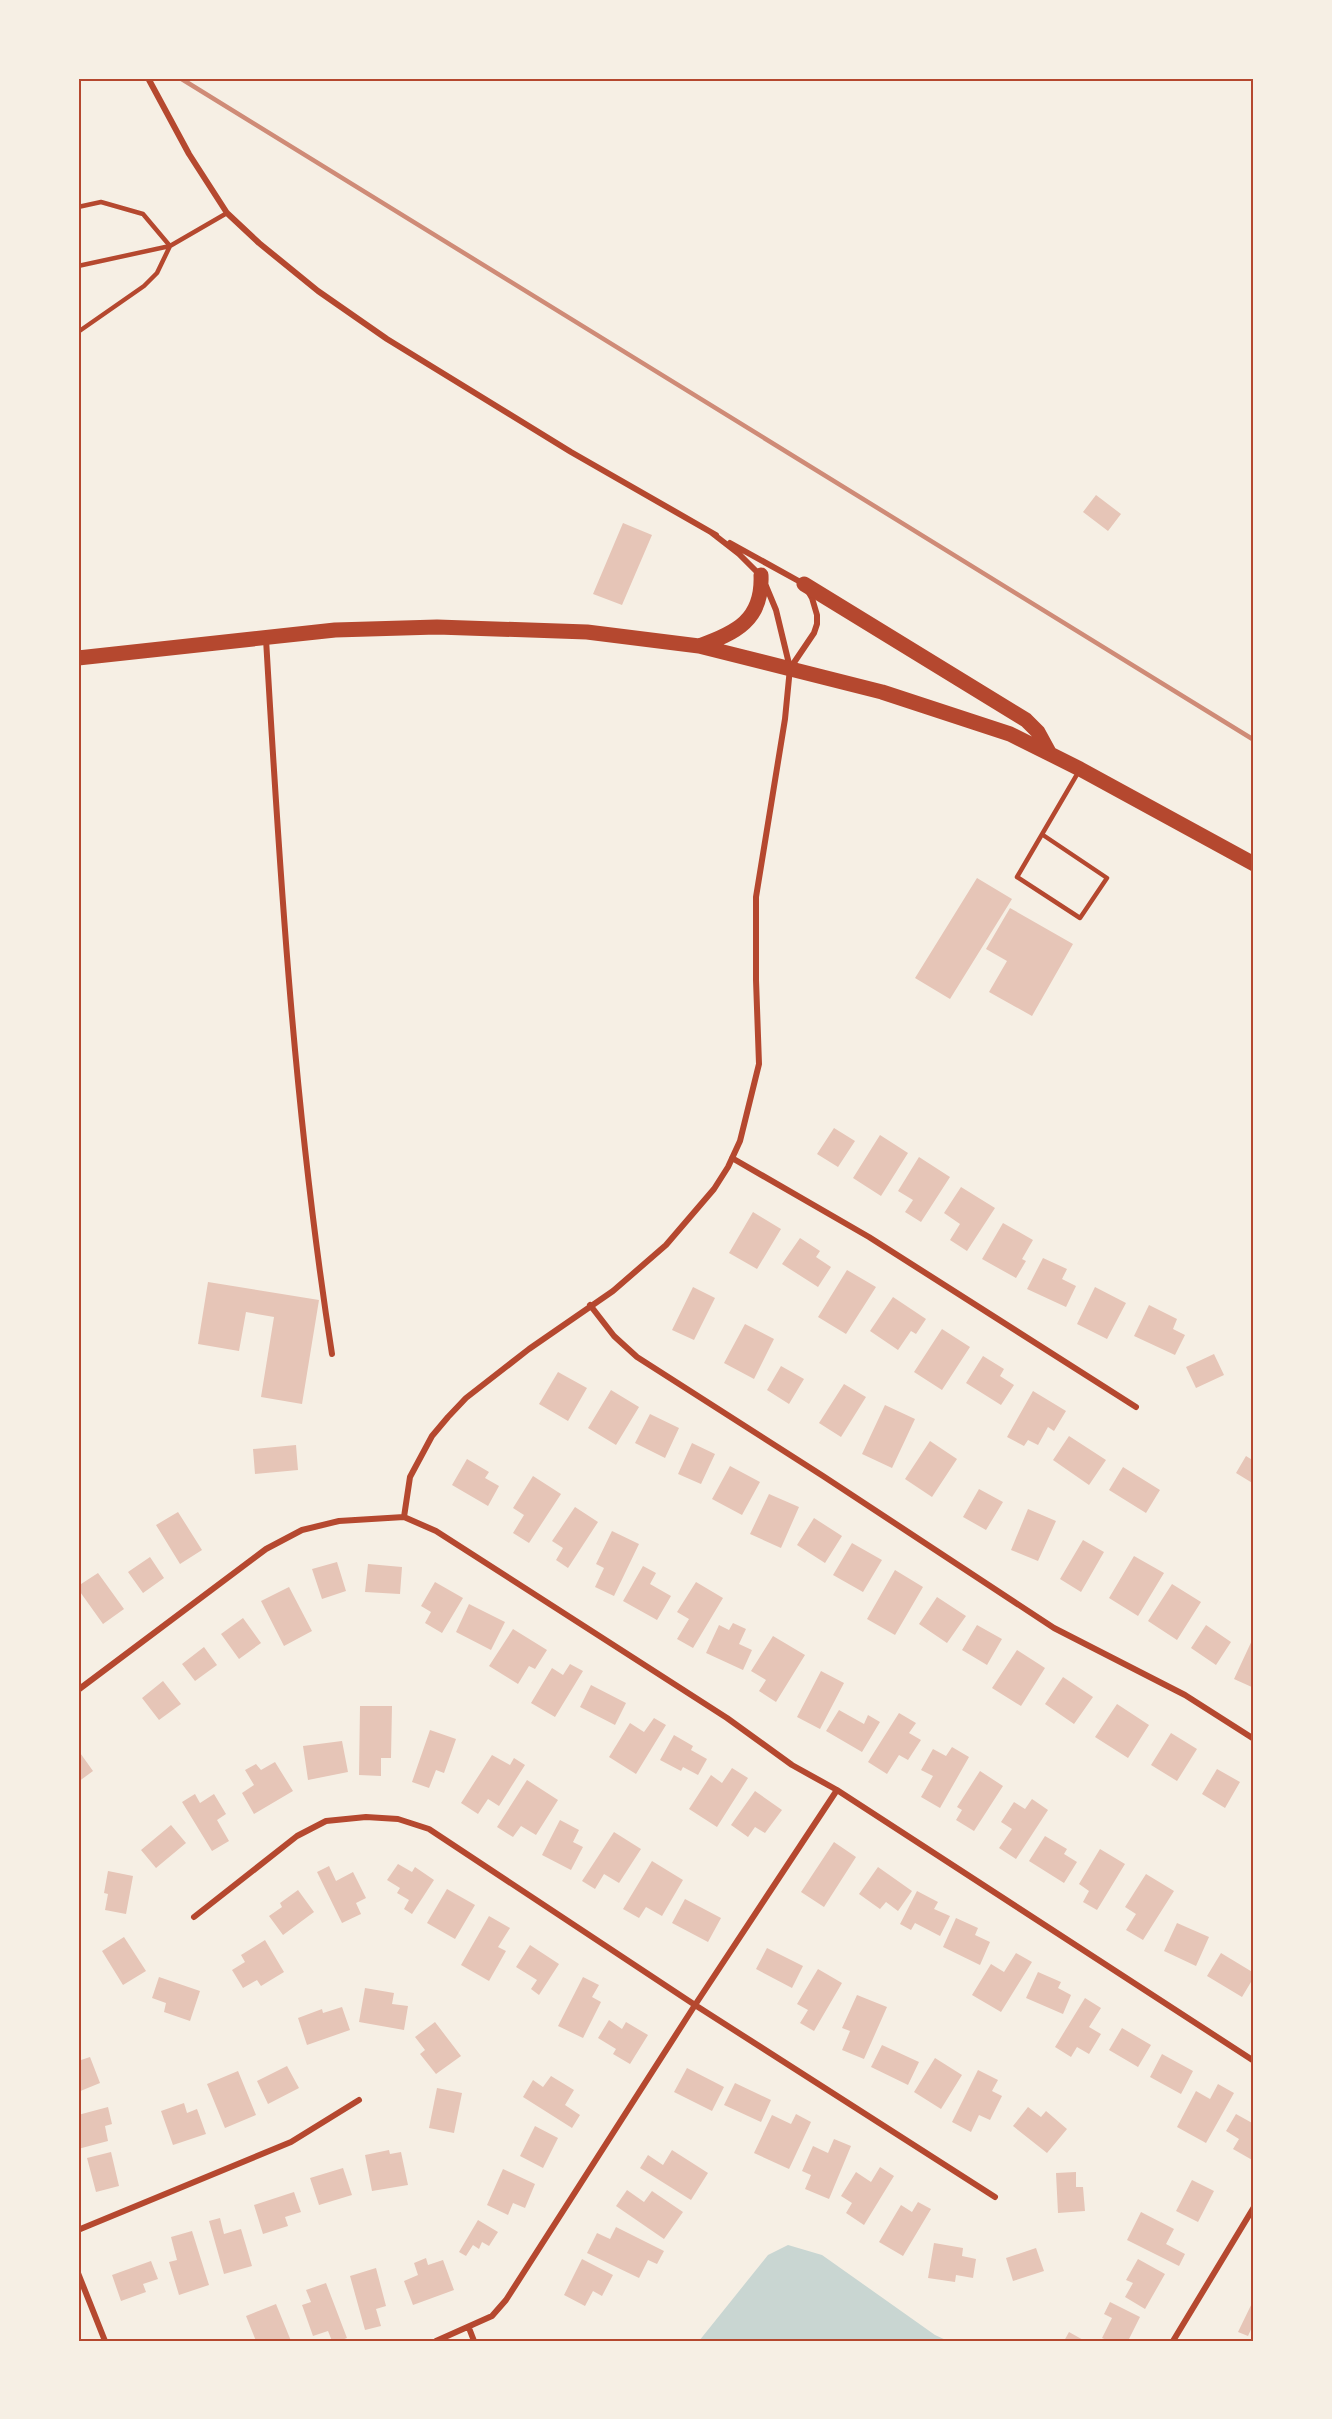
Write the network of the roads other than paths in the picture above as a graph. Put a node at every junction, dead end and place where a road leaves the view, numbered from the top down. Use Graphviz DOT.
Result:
graph roads {
  1 [pos="148,78"];
  2 [pos="78,207"];
  3 [pos="227,213"];
  4 [pos="170,246"];
  5 [pos="78,266"];
  6 [pos="78,332"];
  7 [pos="712,533"];
  8 [pos="761,575"];
  9 [pos="804,584"];
  10 [pos="266,639"];
  11 [pos="699,646"];
  12 [pos="78,658"];
  13 [pos="790,668"];
  14 [pos="1050,754"];
  15 [pos="1080,769"];
  16 [pos="1043,835"];
  17 [pos="1254,864"];
  18 [pos="732,1158"];
  19 [pos="591,1305"];
  20 [pos="332,1354"];
  21 [pos="1136,1407"];
  22 [pos="404,1517"];
  23 [pos="78,1690"];
  24 [pos="1254,1739"];
  25 [pos="837,1790"];
  26 [pos="194,1917"];
  27 [pos="695,2005"];
  28 [pos="1254,2061"];
  29 [pos="359,2100"];
  30 [pos="995,2197"];
  31 [pos="1254,2207"];
  32 [pos="78,2230"];
  33 [pos="78,2273"];
  34 [pos="469,2328"];
  35 [pos="105,2341"];
  36 [pos="436,2341"];
  37 [pos="474,2341"];
  38 [pos="1173,2341"];
  1 -- 3 [label="street"];
  2 -- 4 [label="lane"];
  3 -- 4 [label="lane"];
  3 -- 7 [label="street"];
  4 -- 5 [label="lane"];
  4 -- 6 [label="lane"];
  7 -- 8 [label="street"];
  7 -- 9 [label="street"];
  8 -- 11 [label="main road"];
  8 -- 13 [label="street"];
  9 -- 13 [label="street"];
  9 -- 14 [label="main road"];
  10 -- 11 [label="main road"];
  10 -- 12 [label="main road"];
  10 -- 20 [label="street"];
  11 -- 13 [label="main road"];
  13 -- 14 [label="main road"];
  13 -- 18 [label="street"];
  14 -- 15 [label="main road"];
  15 -- 16 [label="lane"];
  15 -- 17 [label="main road"];
  16 -- 16 [label="lane"];
  18 -- 19 [label="street"];
  18 -- 21 [label="street"];
  19 -- 22 [label="street"];
  19 -- 24 [label="street"];
  22 -- 23 [label="street"];
  22 -- 25 [label="street"];
  25 -- 27 [label="street"];
  25 -- 28 [label="street"];
  26 -- 27 [label="street"];
  27 -- 30 [label="street"];
  27 -- 34 [label="street"];
  29 -- 32 [label="street"];
  31 -- 38 [label="street"];
  33 -- 35 [label="street"];
  34 -- 36 [label="street"];
  34 -- 37 [label="street"];
}
